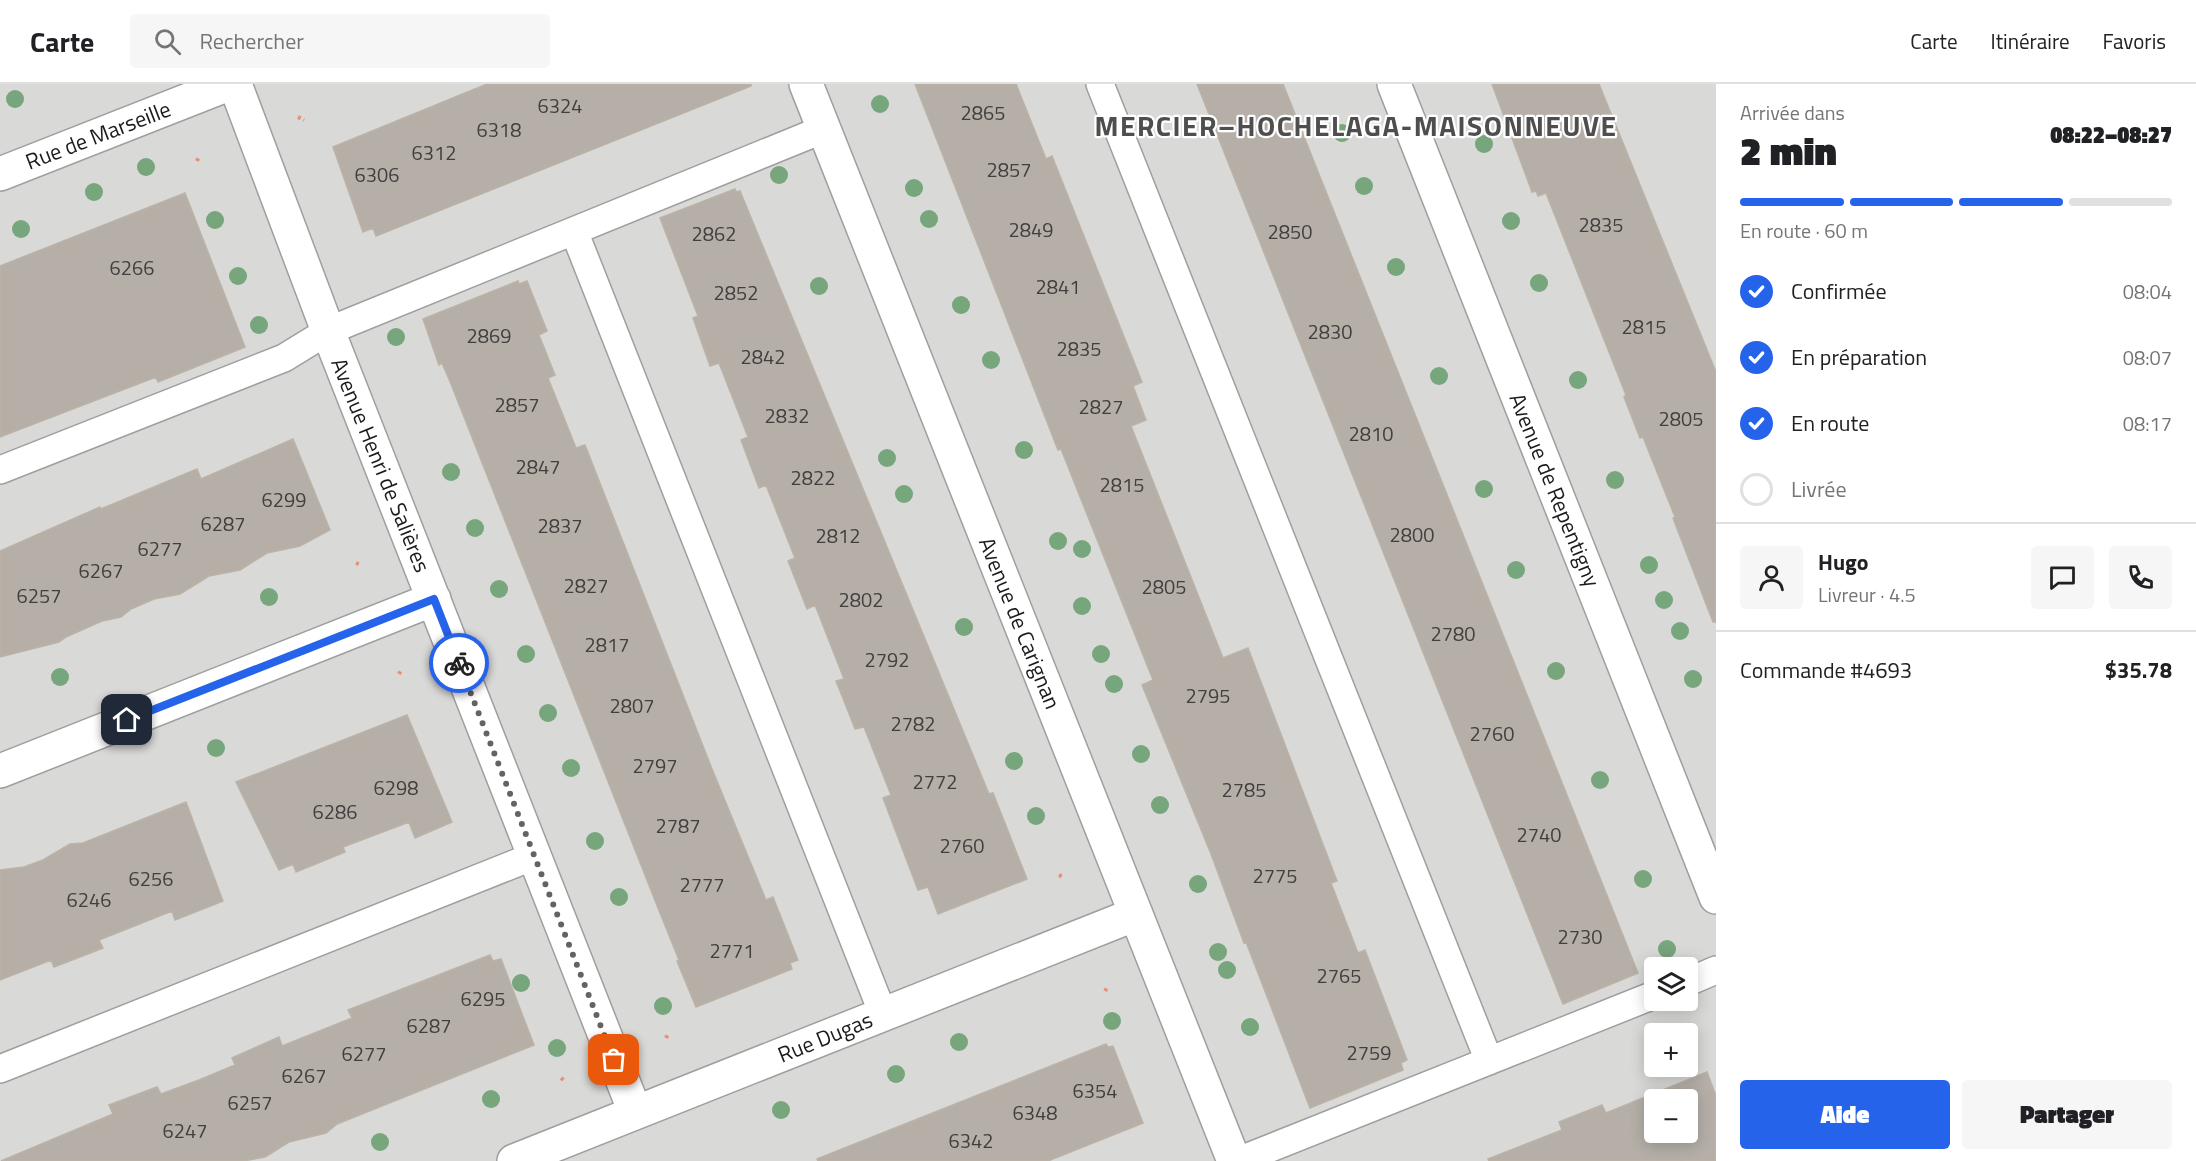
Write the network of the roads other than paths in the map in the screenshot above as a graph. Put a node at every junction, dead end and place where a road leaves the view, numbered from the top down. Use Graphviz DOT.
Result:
graph roads {
  1 [pos="229,84"];
  2 [pos="235,84"];
  3 [pos="806,84"];
  4 [pos="1101,84"];
  5 [pos="1394,84"];
  6 [pos="824,129"];
  7 [pos="0,174"];
  8 [pos="574,231"];
  9 [pos="328,331"];
  10 [pos="0,470"];
  11 [pos="434,599"];
  12 [pos="0,771"];
  13 [pos="534,856"];
  14 [pos="1716,897"];
  15 [pos="1136,914"];
  16 [pos="1716,970"];
  17 [pos="1698,978"];
  18 [pos="1644,999"];
  19 [pos="883,1014"];
  20 [pos="1488,1061"];
  21 [pos="0,1069"];
  22 [pos="635,1112"];
  23 [pos="514,1161"];
  24 [pos="1236,1161"];
  1 -- 7 [label="street, Rue de Marseille"];
  2 -- 9 [label="street, Avenue Henri de Salières"];
  3 -- 6 [label="street, Avenue de Carignan"];
  4 -- 20 [label="lane"];
  5 -- 14 [label="street, Avenue de Repentigny"];
  6 -- 8 [label="lane"];
  6 -- 15 [label="street, Avenue de Carignan"];
  8 -- 9 [label="lane"];
  8 -- 19 [label="lane"];
  9 -- 10 [label="lane"];
  9 -- 11 [label="street, Avenue Henri de Salières"];
  11 -- 12 [label="street"];
  11 -- 13 [label="street, Avenue Henri de Salières"];
  13 -- 21 [label="lane"];
  13 -- 22 [label="street, Avenue Henri de Salières"];
  15 -- 19 [label="street, Rue Dugas"];
  15 -- 24 [label="street, Avenue de Carignan"];
  16 -- 17 [label="lane"];
  18 -- 20 [label="lane"];
  19 -- 22 [label="street, Rue Dugas"];
  20 -- 24 [label="lane"];
  22 -- 23 [label="street, Rue Dugas"];
}
